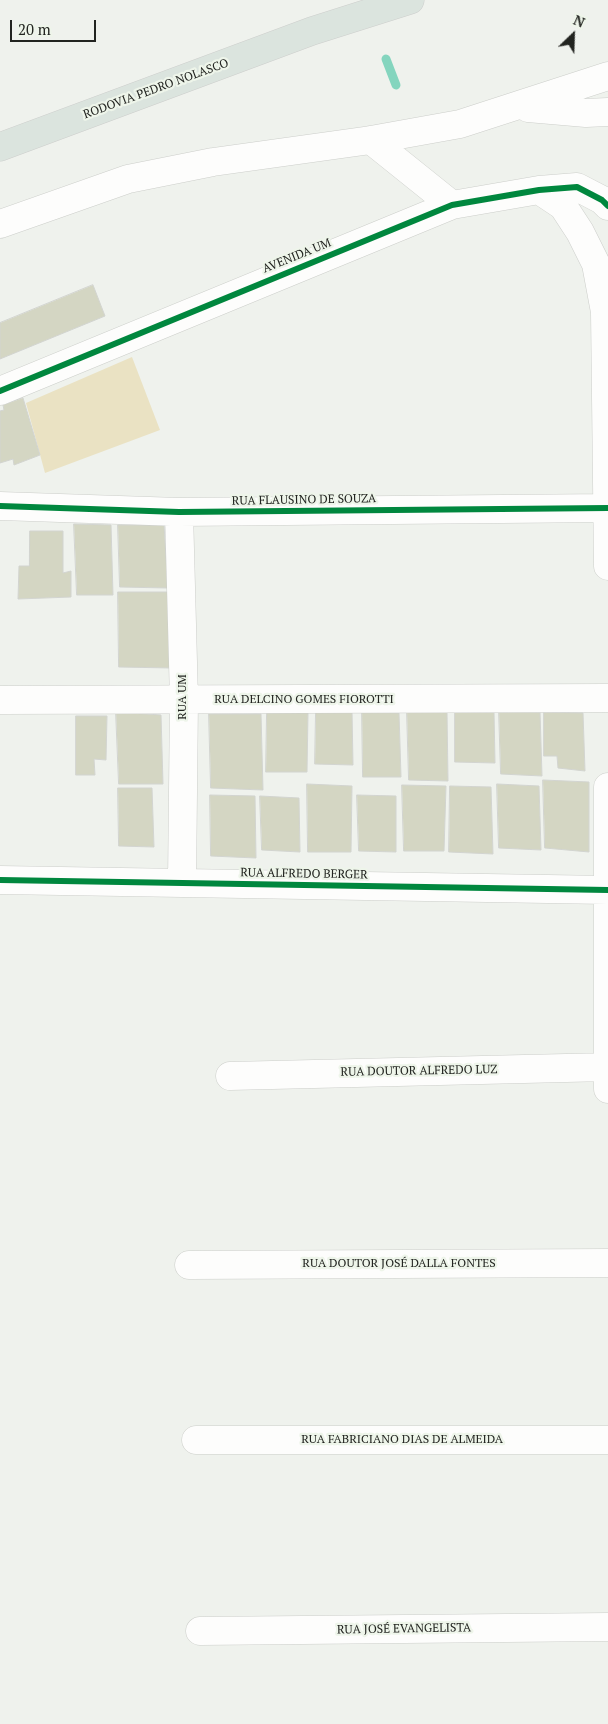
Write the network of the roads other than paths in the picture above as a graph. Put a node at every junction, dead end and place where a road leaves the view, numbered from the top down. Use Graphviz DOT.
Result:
graph roads {
  1 [pos="363,0"];
  2 [pos="410,0"];
  3 [pos="312,31"];
  4 [pos="608,76"];
  5 [pos="514,107"];
  6 [pos="608,112"];
  7 [pos="370,140"];
  8 [pos="0,147"];
  9 [pos="539,190"];
  10 [pos="452,205"];
  11 [pos="608,206"];
  12 [pos="0,224"];
  13 [pos="606,312"];
  14 [pos="0,391"];
  15 [pos="0,506"];
  16 [pos="608,508"];
  17 [pos="179,512"];
  18 [pos="608,566"];
  19 [pos="608,698"];
  20 [pos="0,700"];
  21 [pos="184,700"];
  22 [pos="608,788"];
  23 [pos="0,880"];
  24 [pos="182,883"];
  25 [pos="608,890"];
  26 [pos="608,1067"];
  27 [pos="230,1076"];
  28 [pos="608,1089"];
  29 [pos="608,1263"];
  30 [pos="189,1265"];
  31 [pos="196,1440"];
  32 [pos="608,1440"];
  33 [pos="608,1627"];
  34 [pos="200,1631"];
  1 -- 3 [label="highway, RODOVIA PEDRO NOLASCO"];
  2 -- 3 [label="highway, RODOVIA PEDRO NOLASCO"];
  3 -- 8 [label="highway, RODOVIA PEDRO NOLASCO"];
  4 -- 5 [label="street"];
  5 -- 6 [label="street"];
  5 -- 7 [label="street"];
  7 -- 10 [label="street"];
  7 -- 12 [label="street"];
  9 -- 10 [label="street, AVENIDA UM"];
  9 -- 11 [label="street, AVENIDA UM"];
  9 -- 13 [label="street"];
  10 -- 14 [label="street, AVENIDA UM"];
  13 -- 16 [label="street"];
  15 -- 17 [label="street, RUA FLAUSINO DE SOUZA"];
  16 -- 17 [label="street, RUA FLAUSINO DE SOUZA"];
  16 -- 18 [label="street"];
  17 -- 21 [label="street, RUA UM"];
  19 -- 21 [label="street, RUA DELCINO GOMES FIOROTTI"];
  20 -- 21 [label="street, RUA DELCINO GOMES FIOROTTI"];
  21 -- 24 [label="street, RUA UM"];
  22 -- 25 [label="street"];
  23 -- 24 [label="street, RUA ALFREDO BERGER"];
  24 -- 25 [label="street, RUA ALFREDO BERGER"];
  25 -- 26 [label="street"];
  26 -- 27 [label="street, RUA DOUTOR ALFREDO LUZ"];
  26 -- 28 [label="street"];
  29 -- 30 [label="street, RUA DOUTOR JOSÉ DALLA FONTES"];
  31 -- 32 [label="street, RUA FABRICIANO DIAS DE ALMEIDA"];
  33 -- 34 [label="street, RUA JOSÉ EVANGELISTA"];
}
